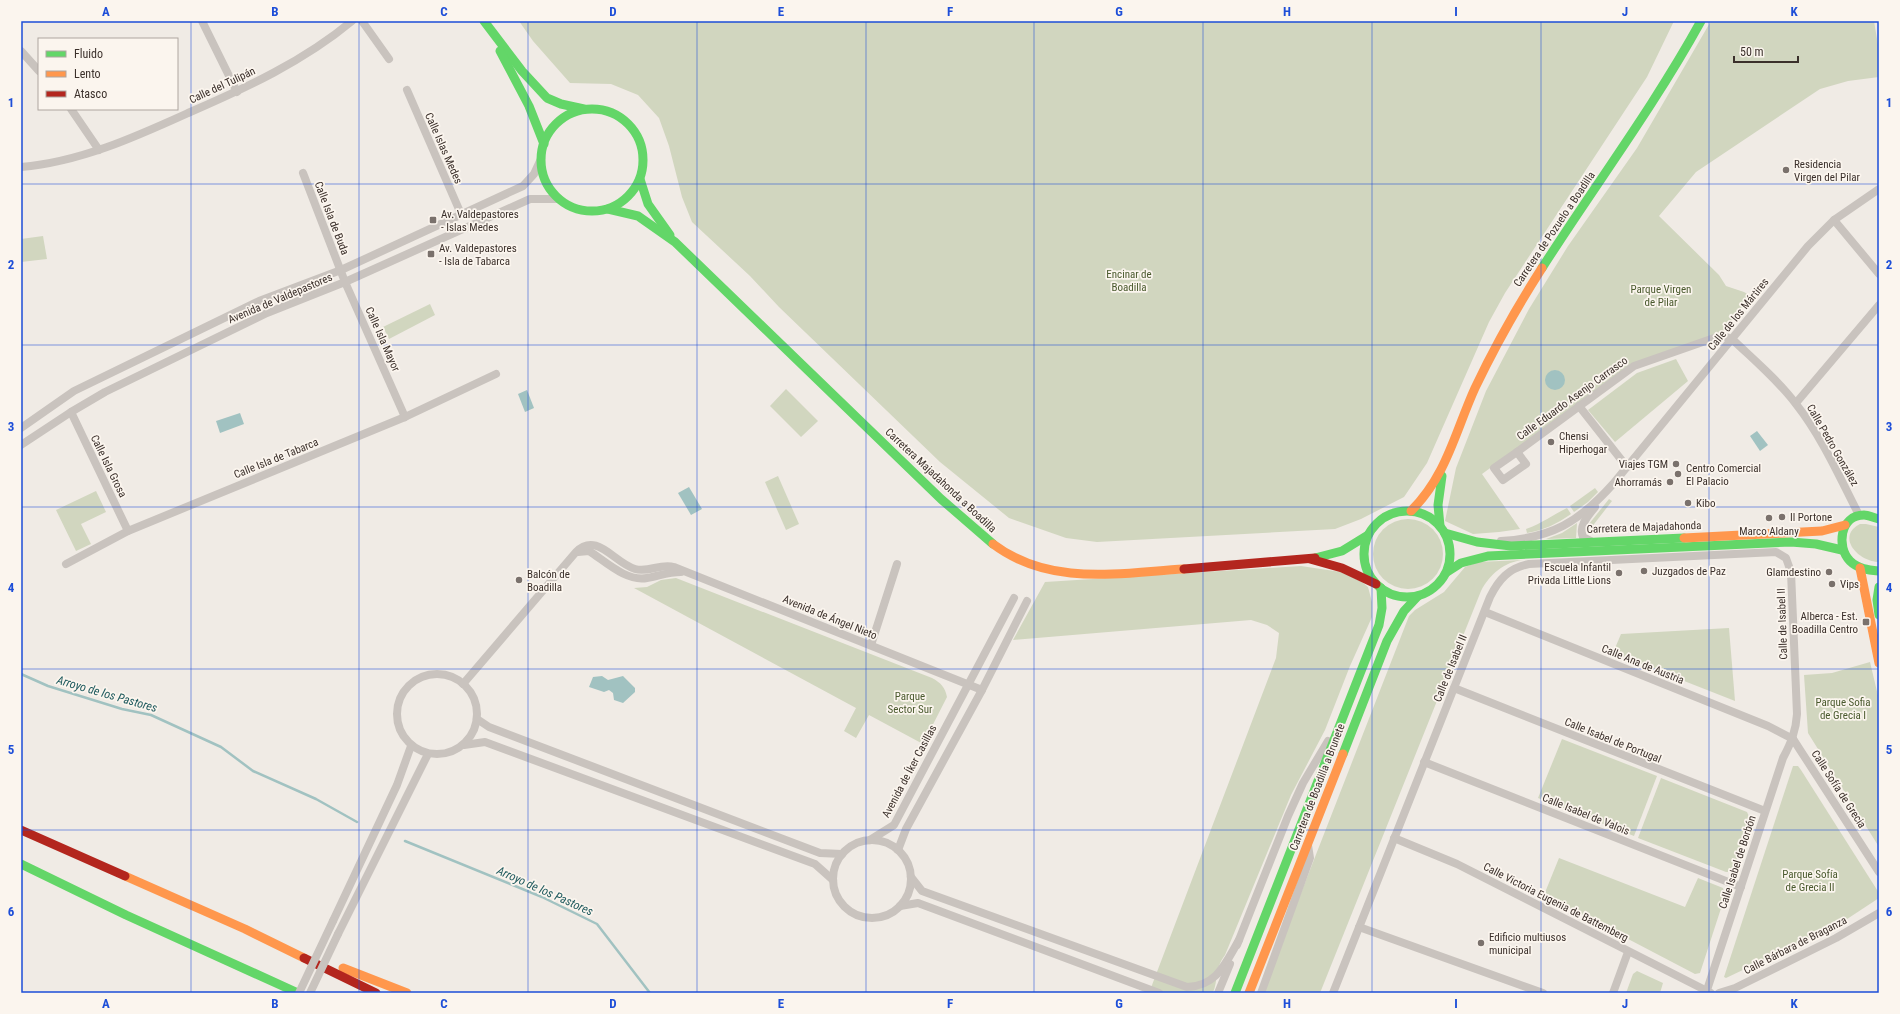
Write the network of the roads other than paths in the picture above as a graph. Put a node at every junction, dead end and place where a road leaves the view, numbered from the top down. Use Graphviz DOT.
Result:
graph roads {
  1 [pos="202,21"];
  2 [pos="352,21"];
  3 [pos="362,21"];
  4 [pos="1701,21"];
  5 [pos="486,23"];
  6 [pos="21,51"];
  7 [pos="389,59"];
  8 [pos="38,70"];
  9 [pos="406,90"];
  10 [pos="237,92"];
  11 [pos="72,110"];
  12 [pos="584,110"];
  13 [pos="544,144"];
  14 [pos="99,150"];
  15 [pos="541,159"];
  16 [pos="21,167"];
  17 [pos="303,173"];
  18 [pos="640,179"];
  19 [pos="1879,190"];
  20 [pos="559,199"];
  21 [pos="608,209"];
  22 [pos="461,214"];
  23 [pos="1834,220"];
  24 [pos="675,242"];
  25 [pos="341,270"];
  26 [pos="1879,274"];
  27 [pos="345,282"];
  28 [pos="1879,305"];
  29 [pos="1732,339"];
  30 [pos="496,374"];
  31 [pos="1796,404"];
  32 [pos="1579,406"];
  33 [pos="70,412"];
  34 [pos="405,417"];
  35 [pos="21,428"];
  36 [pos="21,445"];
  37 [pos="1518,452"];
  38 [pos="1445,460"];
  39 [pos="1627,467"];
  40 [pos="1606,492"];
  41 [pos="1410,511"];
  42 [pos="1860,516"];
  43 [pos="1879,519"];
  44 [pos="1845,525"];
  45 [pos="128,530"];
  46 [pos="1443,530"];
  47 [pos="1368,535"];
  48 [pos="1470,541"];
  49 [pos="1591,541"];
  50 [pos="1758,543"];
  51 [pos="1842,550"];
  52 [pos="1739,554"];
  53 [pos="1309,559"];
  54 [pos="66,564"];
  55 [pos="897,564"];
  56 [pos="1860,568"];
  57 [pos="1879,571"];
  58 [pos="1447,572"];
  59 [pos="1378,586"];
  60 [pos="1879,587"];
  61 [pos="1418,596"];
  62 [pos="1014,598"];
  63 [pos="1027,601"];
  64 [pos="1484,612"];
  65 [pos="1879,615"];
  66 [pos="871,644"];
  67 [pos="1879,663"];
  68 [pos="1360,675"];
  69 [pos="463,684"];
  70 [pos="968,684"];
  71 [pos="1454,688"];
  72 [pos="982,690"];
  73 [pos="477,719"];
  74 [pos="1793,738"];
  75 [pos="464,745"];
  76 [pos="411,746"];
  77 [pos="428,754"];
  78 [pos="1424,762"];
  79 [pos="1765,811"];
  80 [pos="21,830"];
  81 [pos="1394,838"];
  82 [pos="870,840"];
  83 [pos="1307,844"];
  84 [pos="898,850"];
  85 [pos="842,854"];
  86 [pos="21,864"];
  87 [pos="1879,872"];
  88 [pos="911,877"];
  89 [pos="833,880"];
  90 [pos="1741,886"];
  91 [pos="900,906"];
  92 [pos="1879,913"];
  93 [pos="126,915"];
  94 [pos="1359,927"];
  95 [pos="245,929"];
  96 [pos="1239,940"];
  97 [pos="1628,952"];
  98 [pos="279,993"];
  99 [pos="298,993"];
  100 [pos="310,993"];
  101 [pos="376,993"];
  102 [pos="407,993"];
  103 [pos="1159,993"];
  104 [pos="1218,993"];
  105 [pos="1235,993"];
  106 [pos="1249,993"];
  107 [pos="1261,993"];
  108 [pos="1333,993"];
  109 [pos="1544,993"];
  110 [pos="1613,993"];
  111 [pos="1707,993"];
  112 [pos="1719,993"];
  1 -- 10 [label="street"];
  2 -- 10 [label="street, Calle del Tulipán"];
  3 -- 7 [label="street"];
  4 -- 38 [label="main road, Carretera de Pozuelo a Boadilla"];
  5 -- 12 [label="main road"];
  5 -- 13 [label="main road"];
  6 -- 8 [label="street"];
  9 -- 22 [label="street, Calle Islas Medes"];
  10 -- 14 [label="street, Calle del Tulipán"];
  11 -- 14 [label="street"];
  12 -- 13 [label="main road"];
  12 -- 18 [label="main road"];
  13 -- 15 [label="main road"];
  14 -- 16 [label="street, Calle del Tulipán"];
  15 -- 20 [label="main road"];
  15 -- 22 [label="street, Avenida de Valdepastores"];
  17 -- 25 [label="street, Calle Isla de Buda"];
  18 -- 21 [label="main road"];
  18 -- 24 [label="main road, Carretera Majadahonda a Boadilla"];
  19 -- 23 [label="street, Calle de los Mártires"];
  20 -- 21 [label="main road"];
  20 -- 27 [label="street, Avenida de Valdepastores"];
  21 -- 24 [label="main road, Carretera Majadahonda a Boadilla"];
  22 -- 25 [label="street, Avenida de Valdepastores"];
  23 -- 26 [label="street"];
  23 -- 29 [label="street, Calle de los Mártires"];
  24 -- 53 [label="main road, Carretera Majadahonda a Boadilla"];
  25 -- 27 [label="street, Calle Isla Mayor"];
  25 -- 35 [label="street, Avenida de Valdepastores"];
  27 -- 33 [label="street, Avenida de Valdepastores"];
  27 -- 34 [label="street, Calle Isla Mayor"];
  28 -- 31 [label="street"];
  29 -- 31 [label="street, Calle Pedro González"];
  29 -- 32 [label="street, Calle Eduardo Asenjo Carrasco"];
  29 -- 39 [label="street, Calle de los Mártires"];
  30 -- 34 [label="street, Calle Isla de Tabarca"];
  31 -- 42 [label="street, Calle Pedro González"];
  32 -- 37 [label="street, Calle Eduardo Asenjo Carrasco"];
  32 -- 39 [label="street"];
  33 -- 36 [label="street, Avenida de Valdepastores"];
  33 -- 45 [label="street, Calle Isla Grosa"];
  34 -- 45 [label="street, Calle Isla de Tabarca"];
  38 -- 41 [label="main road, Carretera de Pozuelo a Boadilla"];
  38 -- 46 [label="main road, Carretera de Pozuelo a Boadilla"];
  39 -- 40 [label="street, Calle de los Mártires"];
  40 -- 48 [label="street, Calle de los Mártires"];
  40 -- 49 [label="street, Calle de los Mártires"];
  41 -- 46 [label="main road"];
  41 -- 47 [label="main road"];
  42 -- 43 [label="main road"];
  42 -- 44 [label="main road, Carretera de Majadahonda"];
  44 -- 49 [label="main road, Carretera de Majadahonda"];
  44 -- 51 [label="main road"];
  45 -- 54 [label="street, Calle Isla de Tabarca"];
  46 -- 48 [label="main road, Carretera de Majadahonda"];
  46 -- 58 [label="main road"];
  47 -- 53 [label="main road, Carretera Majadahonda a Boadilla"];
  47 -- 59 [label="main road"];
  48 -- 49 [label="main road, Carretera de Majadahonda"];
  50 -- 51 [label="main road, Carretera de Majadahonda"];
  50 -- 52 [label="street, Calle de Isabel II"];
  50 -- 58 [label="main road, Carretera de Majadahonda"];
  51 -- 56 [label="main road"];
  52 -- 64 [label="street, Calle de Isabel II"];
  52 -- 74 [label="street, Calle de Isabel II"];
  53 -- 59 [label="main road, Carretera Majadahonda a Boadilla"];
  55 -- 66 [label="street"];
  56 -- 57 [label="main road"];
  56 -- 67 [label="main road"];
  58 -- 61 [label="main road"];
  59 -- 61 [label="main road"];
  59 -- 68 [label="main road, Carretera de Boadilla a Brunete"];
  60 -- 65 [label="main road"];
  61 -- 83 [label="main road, Carretera de Boadilla a Brunete"];
  62 -- 70 [label="street, Avenida de Íker Casillas"];
  63 -- 72 [label="street"];
  64 -- 71 [label="street, Calle de Isabel II"];
  64 -- 74 [label="street, Calle Ana de Austria"];
  66 -- 69 [label="street, Avenida de Ángel Nieto"];
  66 -- 70 [label="street, Avenida de Ángel Nieto"];
  68 -- 96 [label="street"];
  68 -- 105 [label="main road, Carretera de Boadilla a Brunete"];
  69 -- 73 [label="street"];
  69 -- 76 [label="street"];
  70 -- 72 [label="street, Avenida de Ángel Nieto"];
  70 -- 82 [label="street, Avenida de Íker Casillas"];
  71 -- 78 [label="street, Calle de Isabel II"];
  71 -- 79 [label="street, Calle Isabel de Portugal"];
  72 -- 84 [label="street"];
  73 -- 75 [label="street"];
  73 -- 85 [label="street"];
  74 -- 79 [label="street, Calle Isabel de Borbón"];
  74 -- 87 [label="street, Calle Sofía de Grecia"];
  75 -- 77 [label="street"];
  75 -- 89 [label="street"];
  76 -- 77 [label="street"];
  76 -- 99 [label="street, bridge"];
  77 -- 100 [label="street, bridge"];
  78 -- 81 [label="street, Calle de Isabel II"];
  78 -- 90 [label="street, Calle Isabel de Valois"];
  79 -- 90 [label="street, Calle Isabel de Borbón"];
  80 -- 95 [label="main road"];
  81 -- 94 [label="street, Calle de Isabel II"];
  81 -- 97 [label="street, Calle Victoria Eugenia de Battemberg"];
  82 -- 84 [label="street"];
  82 -- 85 [label="street"];
  83 -- 106 [label="main road, Carretera de Boadilla a Brunete"];
  83 -- 107 [label="street"];
  84 -- 88 [label="street"];
  85 -- 89 [label="street"];
  86 -- 93 [label="main road"];
  88 -- 91 [label="street"];
  88 -- 96 [label="street"];
  89 -- 91 [label="street"];
  90 -- 111 [label="street, Calle Isabel de Borbón"];
  91 -- 103 [label="street"];
  92 -- 112 [label="street, Calle Bárbara de Braganza"];
  93 -- 98 [label="main road"];
  93 -- 99 [label="main road"];
  94 -- 108 [label="street, Calle de Isabel II"];
  94 -- 109 [label="street"];
  95 -- 101 [label="main road"];
  95 -- 102 [label="main road"];
  96 -- 104 [label="street"];
  97 -- 110 [label="street"];
  97 -- 111 [label="street, Calle Victoria Eugenia de Battemberg"];
}
